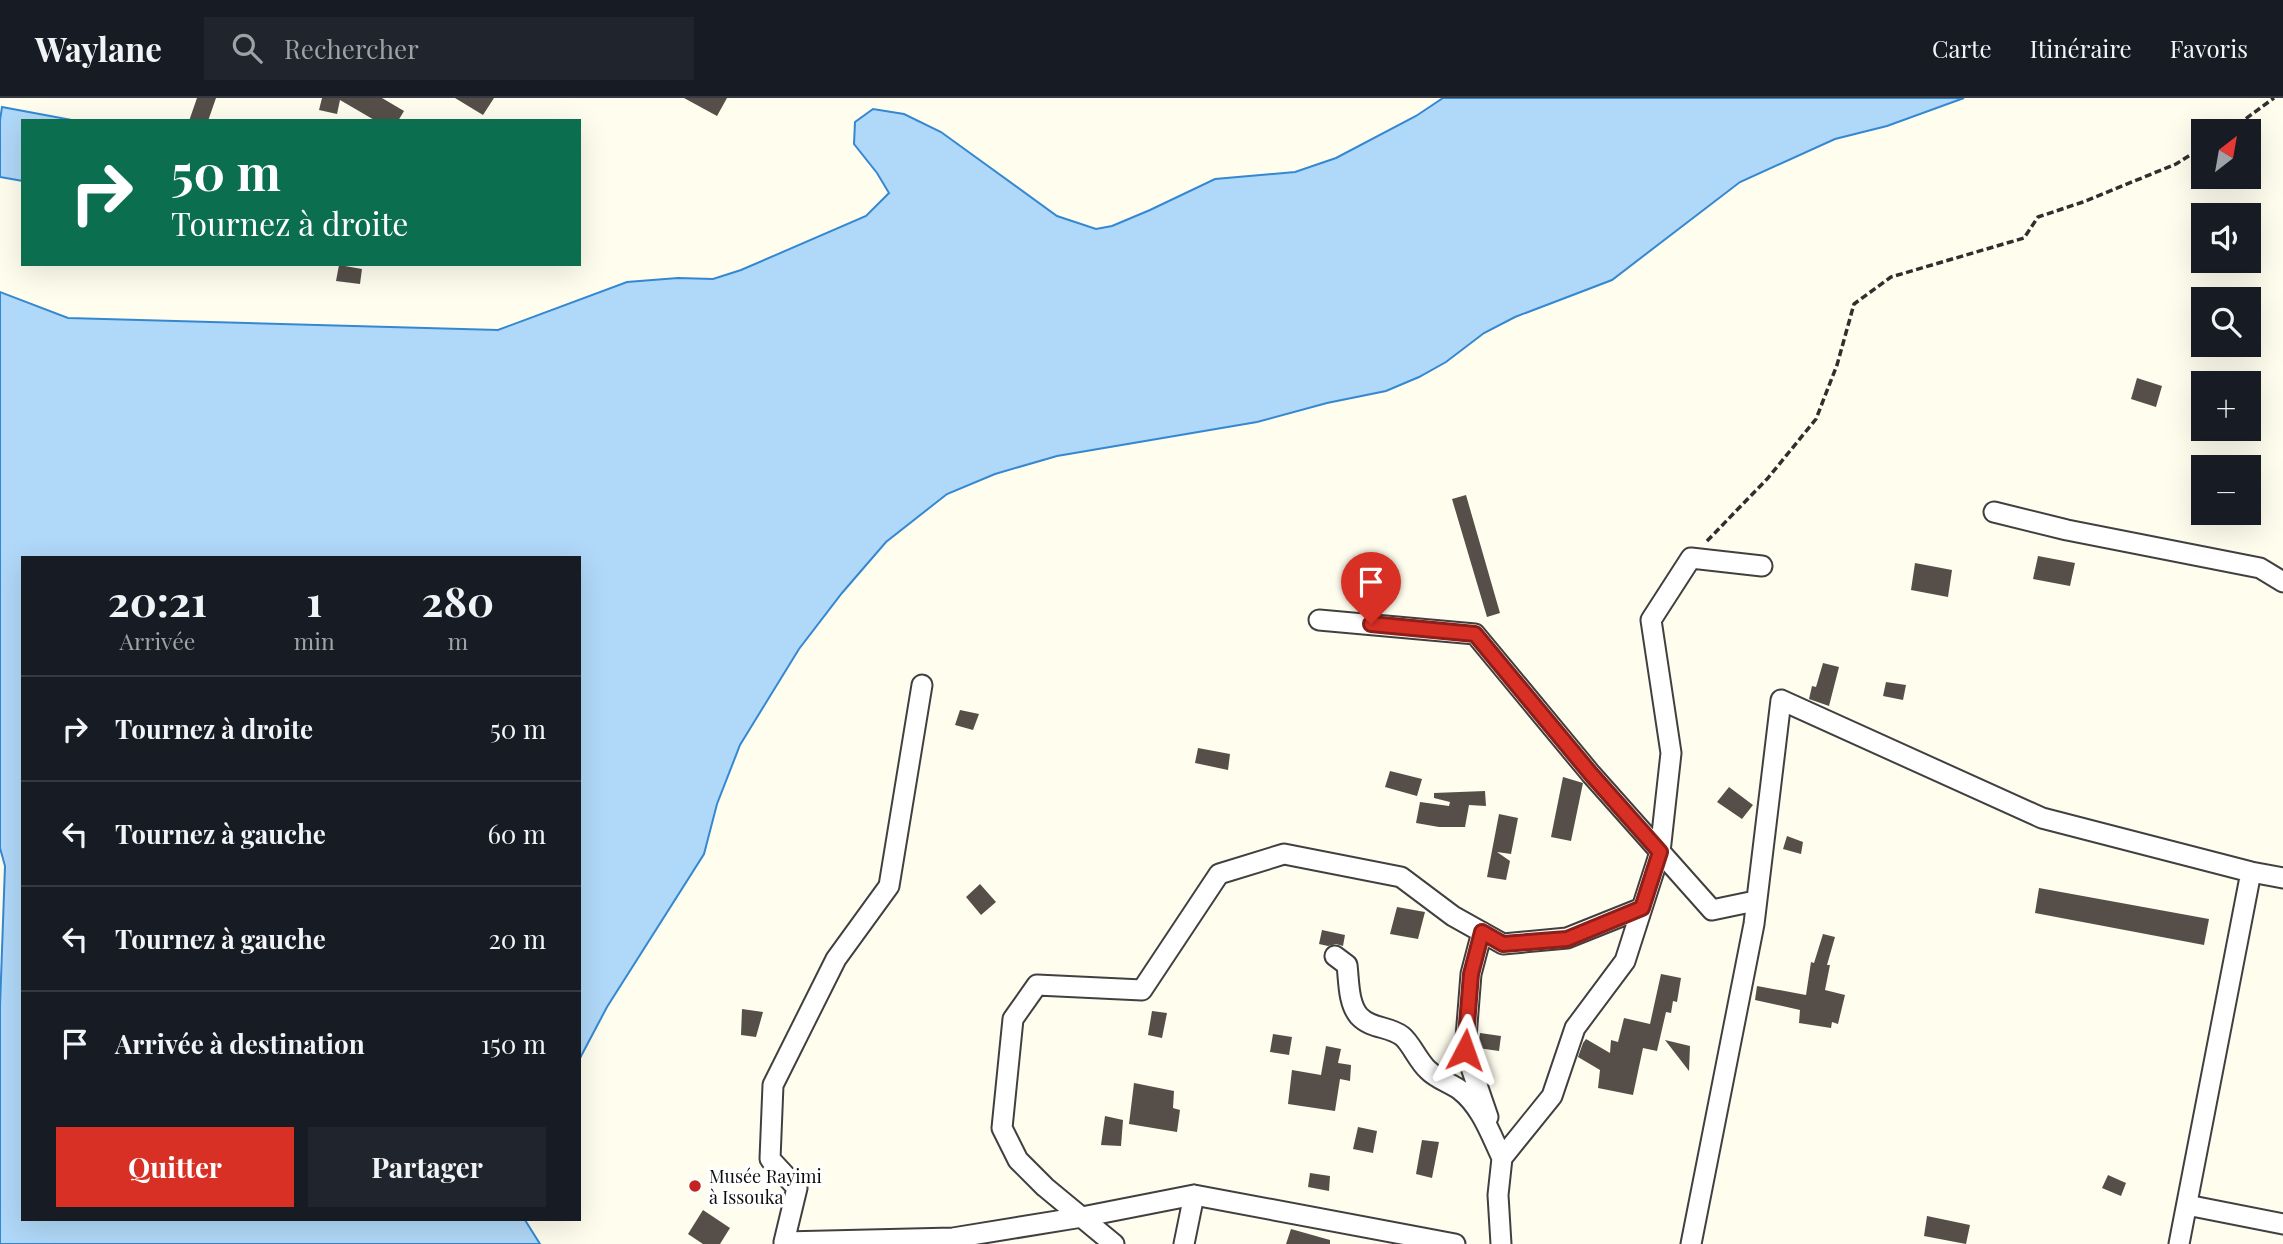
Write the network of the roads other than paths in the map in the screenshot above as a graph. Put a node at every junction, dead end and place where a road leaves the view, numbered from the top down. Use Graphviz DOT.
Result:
graph roads {
  1 [pos="1994,512"];
  2 [pos="1762,566"];
  3 [pos="2283,582"];
  4 [pos="1319,620"];
  5 [pos="922,685"];
  6 [pos="1660,852"];
  7 [pos="2251,872"];
  8 [pos="2283,878"];
  9 [pos="1755,901"];
  10 [pos="1642,908"];
  11 [pos="1482,932"];
  12 [pos="1335,956"];
  13 [pos="1502,1158"];
  14 [pos="1194,1195"];
  15 [pos="2187,1205"];
  16 [pos="1082,1217"];
  17 [pos="2283,1224"];
  18 [pos="784,1243"];
  19 [pos="1114,1244"];
  20 [pos="1184,1244"];
  21 [pos="1455,1244"];
  22 [pos="1501,1244"];
  23 [pos="1691,1244"];
  24 [pos="2179,1244"];
  1 -- 3 [label="street"];
  2 -- 6 [label="street"];
  4 -- 6 [label="street"];
  5 -- 18 [label="street"];
  6 -- 9 [label="street"];
  6 -- 10 [label="street"];
  7 -- 8 [label="street"];
  7 -- 9 [label="street"];
  7 -- 15 [label="street"];
  9 -- 23 [label="street"];
  10 -- 11 [label="street"];
  10 -- 13 [label="street"];
  11 -- 13 [label="street"];
  11 -- 16 [label="street"];
  12 -- 13 [label="street"];
  13 -- 22 [label="street"];
  14 -- 16 [label="street"];
  14 -- 20 [label="street"];
  14 -- 21 [label="street"];
  15 -- 17 [label="street"];
  15 -- 24 [label="street"];
  16 -- 18 [label="street"];
  16 -- 19 [label="street"];
}
